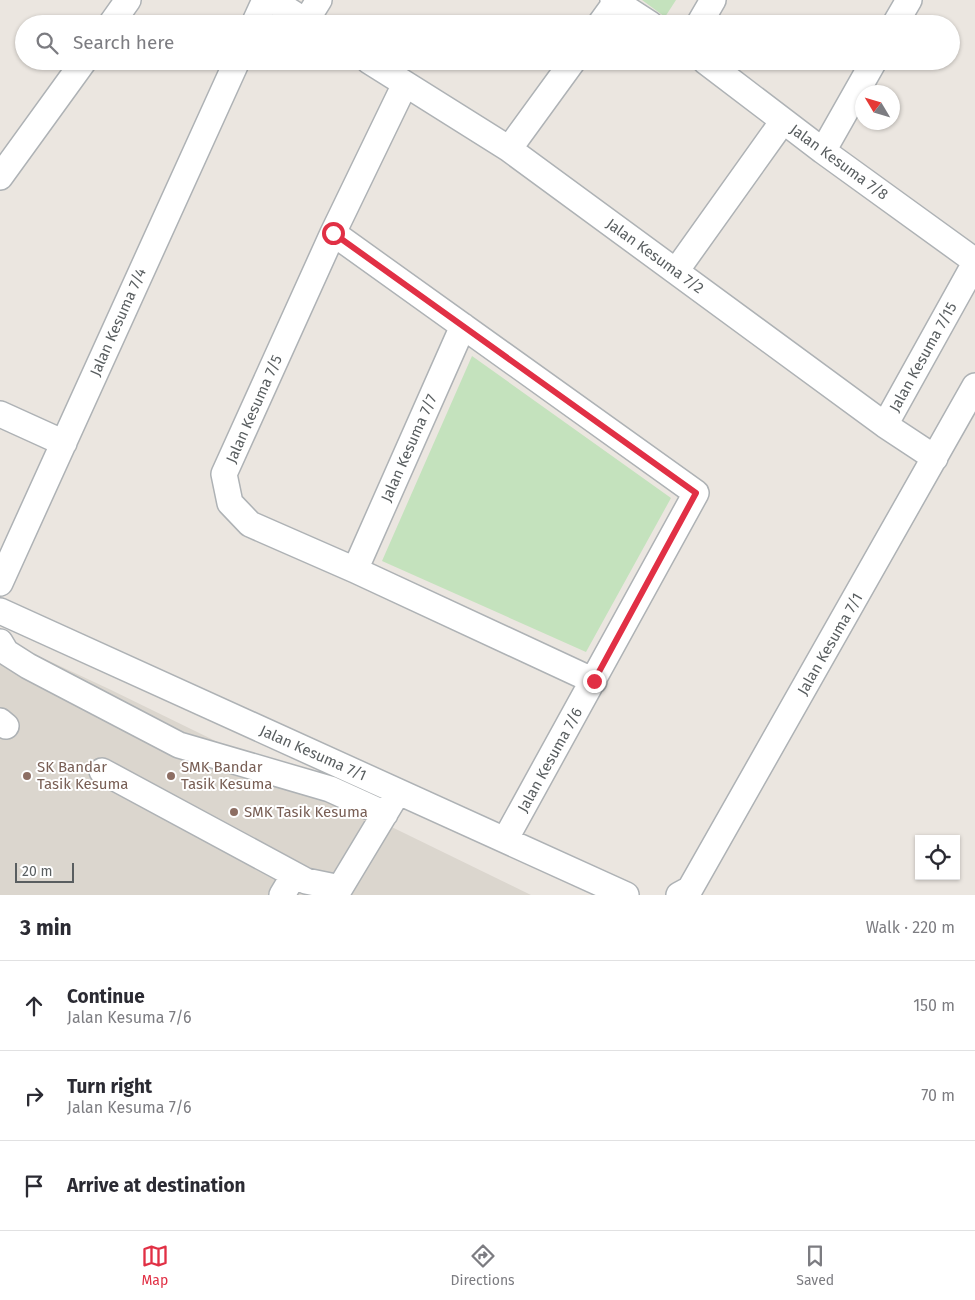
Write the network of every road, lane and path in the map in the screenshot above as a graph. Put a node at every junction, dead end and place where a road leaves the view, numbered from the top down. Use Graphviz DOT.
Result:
graph roads {
  1 [pos="128,0"];
  2 [pos="265,0"];
  3 [pos="272,0"];
  4 [pos="319,0"];
  5 [pos="713,0"];
  6 [pos="909,0"];
  7 [pos="615,1"];
  8 [pos="117,15"];
  9 [pos="258,15"];
  10 [pos="297,15"];
  11 [pos="312,15"];
  12 [pos="606,15"];
  13 [pos="636,15"];
  14 [pos="705,15"];
  15 [pos="900,15"];
  16 [pos="77,70"];
  17 [pos="233,70"];
  18 [pos="383,70"];
  19 [pos="566,70"];
  20 [pos="717,70"];
  21 [pos="869,70"];
  22 [pos="405,84"];
  23 [pos="783,121"];
  24 [pos="509,149"];
  25 [pos="823,151"];
  26 [pos="0,177"];
  27 [pos="333,233"];
  28 [pos="975,262"];
  29 [pos="676,271"];
  30 [pos="463,326"];
  31 [pos="975,386"];
  32 [pos="0,414"];
  33 [pos="885,425"];
  34 [pos="64,442"];
  35 [pos="935,458"];
  36 [pos="355,570"];
  37 [pos="0,583"];
  38 [pos="0,611"];
  39 [pos="0,642"];
  40 [pos="594,681"];
  41 [pos="102,770"];
  42 [pos="399,792"];
  43 [pos="385,814"];
  44 [pos="505,840"];
  45 [pos="288,885"];
  46 [pos="626,895"];
  47 [pos="679,895"];
  1 -- 8 [label="street"];
  2 -- 9 [label="street"];
  3 -- 10 [label="street"];
  4 -- 11 [label="street"];
  5 -- 14 [label="street"];
  6 -- 15 [label="street"];
  7 -- 12 [label="street"];
  7 -- 13 [label="street"];
  16 -- 26 [label="street"];
  17 -- 34 [label="street, Jalan Kesuma 7/4"];
  18 -- 22 [label="street, Jalan Kesuma 7/2"];
  19 -- 24 [label="street"];
  20 -- 23 [label="street, Jalan Kesuma 7/8"];
  21 -- 25 [label="street"];
  22 -- 24 [label="street, Jalan Kesuma 7/2"];
  22 -- 27 [label="street, Jalan Kesuma 7/5"];
  23 -- 25 [label="street, Jalan Kesuma 7/8"];
  23 -- 29 [label="street"];
  24 -- 29 [label="street, Jalan Kesuma 7/2"];
  25 -- 28 [label="street, Jalan Kesuma 7/8"];
  27 -- 30 [label="street, Jalan Kesuma 7/6"];
  27 -- 36 [label="street, Jalan Kesuma 7/5"];
  28 -- 33 [label="street, Jalan Kesuma 7/15"];
  29 -- 33 [label="street, Jalan Kesuma 7/2"];
  30 -- 36 [label="street, Jalan Kesuma 7/7"];
  30 -- 40 [label="street, Jalan Kesuma 7/6"];
  31 -- 35 [label="street, Jalan Kesuma 7/1"];
  32 -- 34 [label="street"];
  33 -- 35 [label="street, Jalan Kesuma 7/2"];
  34 -- 37 [label="street, Jalan Kesuma 7/4"];
  35 -- 47 [label="street, Jalan Kesuma 7/1"];
  36 -- 40 [label="street, Jalan Kesuma 7/5"];
  38 -- 42 [label="street, Jalan Kesuma 7/1"];
  39 -- 43 [label="street"];
  40 -- 44 [label="street, Jalan Kesuma 7/6"];
  41 -- 45 [label="street"];
  42 -- 43 [label="street"];
  42 -- 44 [label="street, Jalan Kesuma 7/1"];
  43 -- 45 [label="street"];
  44 -- 46 [label="street, Jalan Kesuma 7/1"];
}
